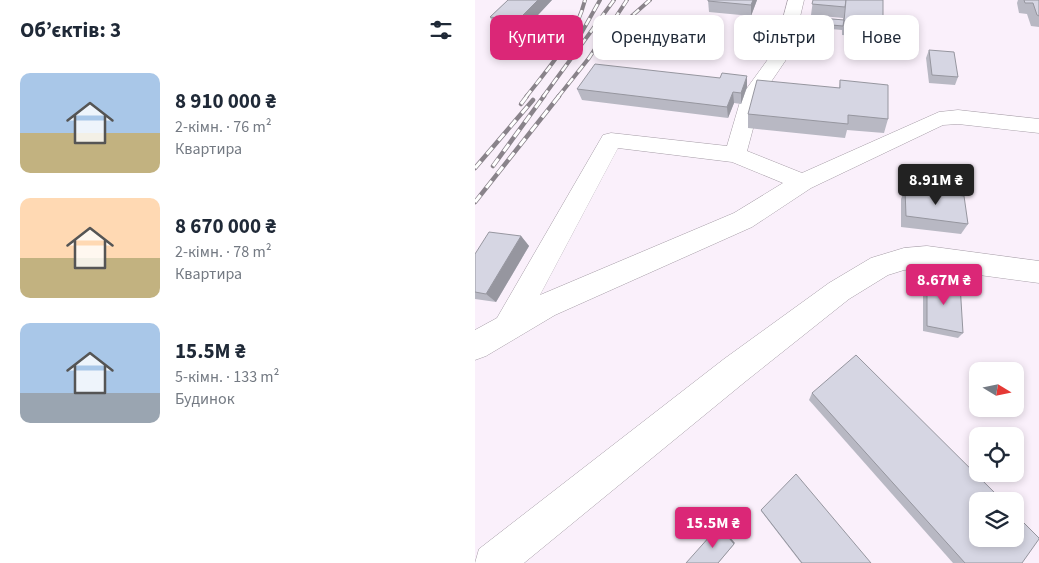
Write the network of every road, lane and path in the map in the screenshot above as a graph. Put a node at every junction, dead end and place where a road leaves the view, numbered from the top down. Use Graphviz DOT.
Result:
graph roads {
  1 [pos="796,0"];
  2 [pos="1039,126"];
  3 [pos="735,156"];
  4 [pos="803,182"];
  5 [pos="1039,272"];
  6 [pos="507,328"];
  7 [pos="475,346"];
  8 [pos="493,563"];
  1 -- 3 [label="lane"];
  2 -- 4 [label="lane"];
  3 -- 4 [label="lane"];
  3 -- 6 [label="lane"];
  4 -- 6 [label="lane"];
  5 -- 8 [label="lane"];
  6 -- 7 [label="lane"];
}
